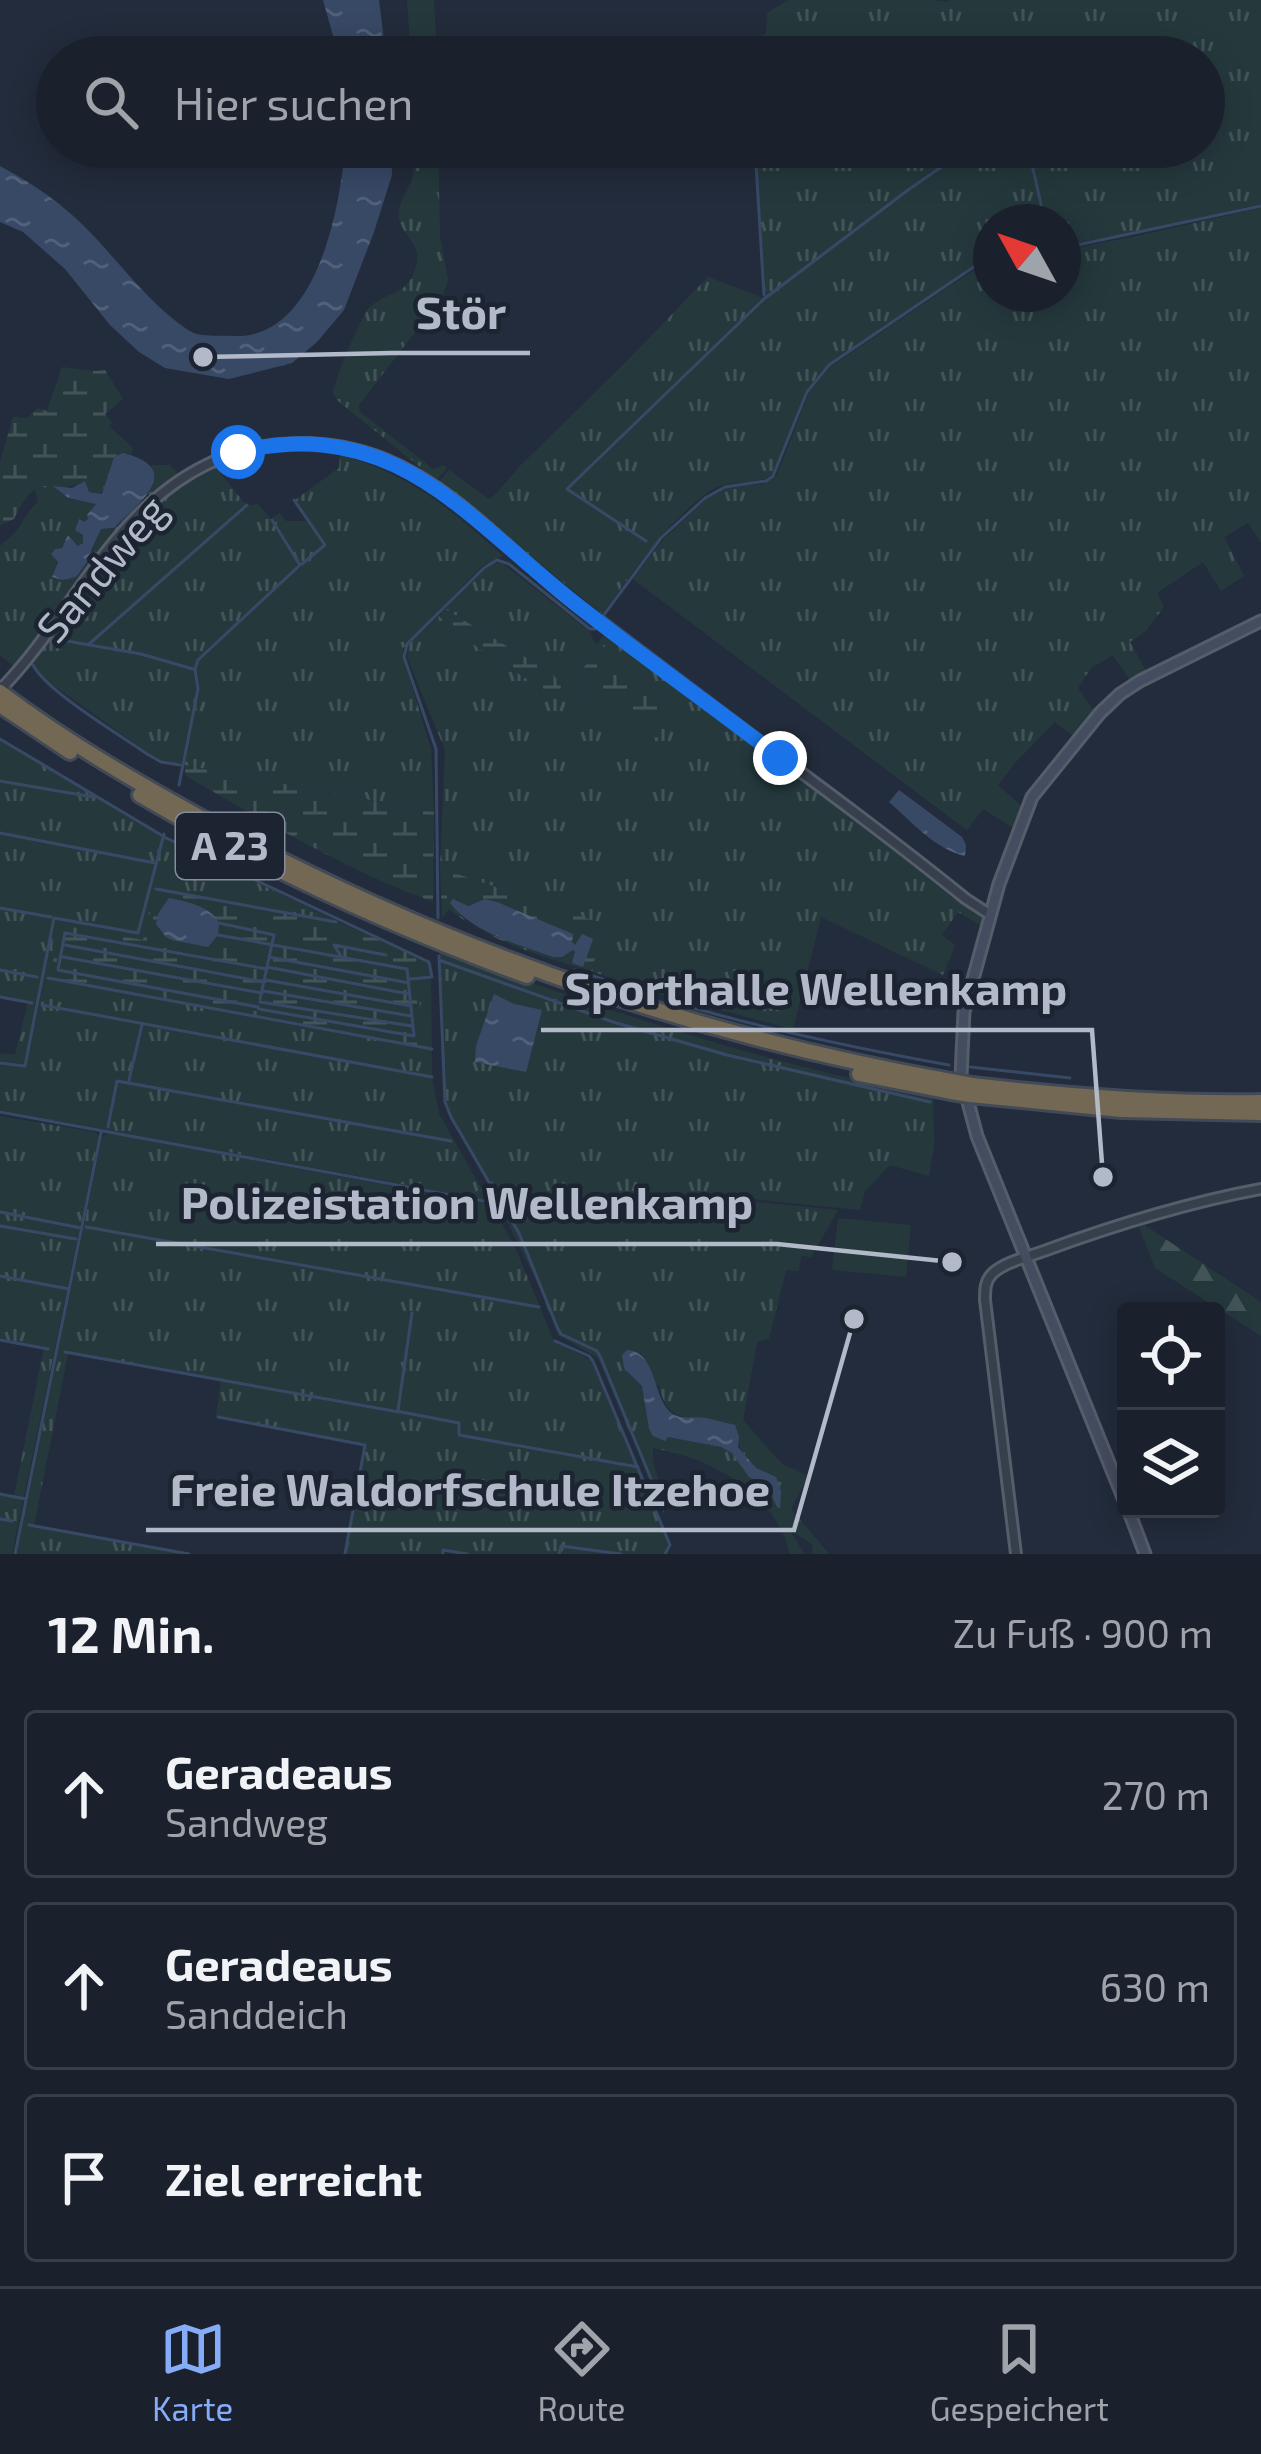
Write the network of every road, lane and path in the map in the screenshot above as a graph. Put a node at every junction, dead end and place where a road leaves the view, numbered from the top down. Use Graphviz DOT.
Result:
graph roads {
  1 [pos="1261,621"];
  2 [pos="0,691"];
  3 [pos="9,707"];
  4 [pos="989,914"];
  5 [pos="971,1090"];
  6 [pos="1261,1102"];
  7 [pos="1261,1113"];
  8 [pos="1261,1189"];
  9 [pos="1024,1258"];
  10 [pos="1117,1483"];
  11 [pos="1131,1518"];
  12 [pos="1016,1554"];
  13 [pos="1145,1554"];
  1 -- 4 [label="main road"];
  2 -- 3 [label="highway, A 23"];
  2 -- 4 [label="street, Sandweg"];
  3 -- 5 [label="highway, A 23, bridge"];
  4 -- 9 [label="main road"];
  5 -- 6 [label="highway, A 23"];
  5 -- 7 [label="highway, A 23"];
  8 -- 9 [label="street"];
  9 -- 10 [label="main road"];
  9 -- 12 [label="street"];
  11 -- 13 [label="main road"];
}
